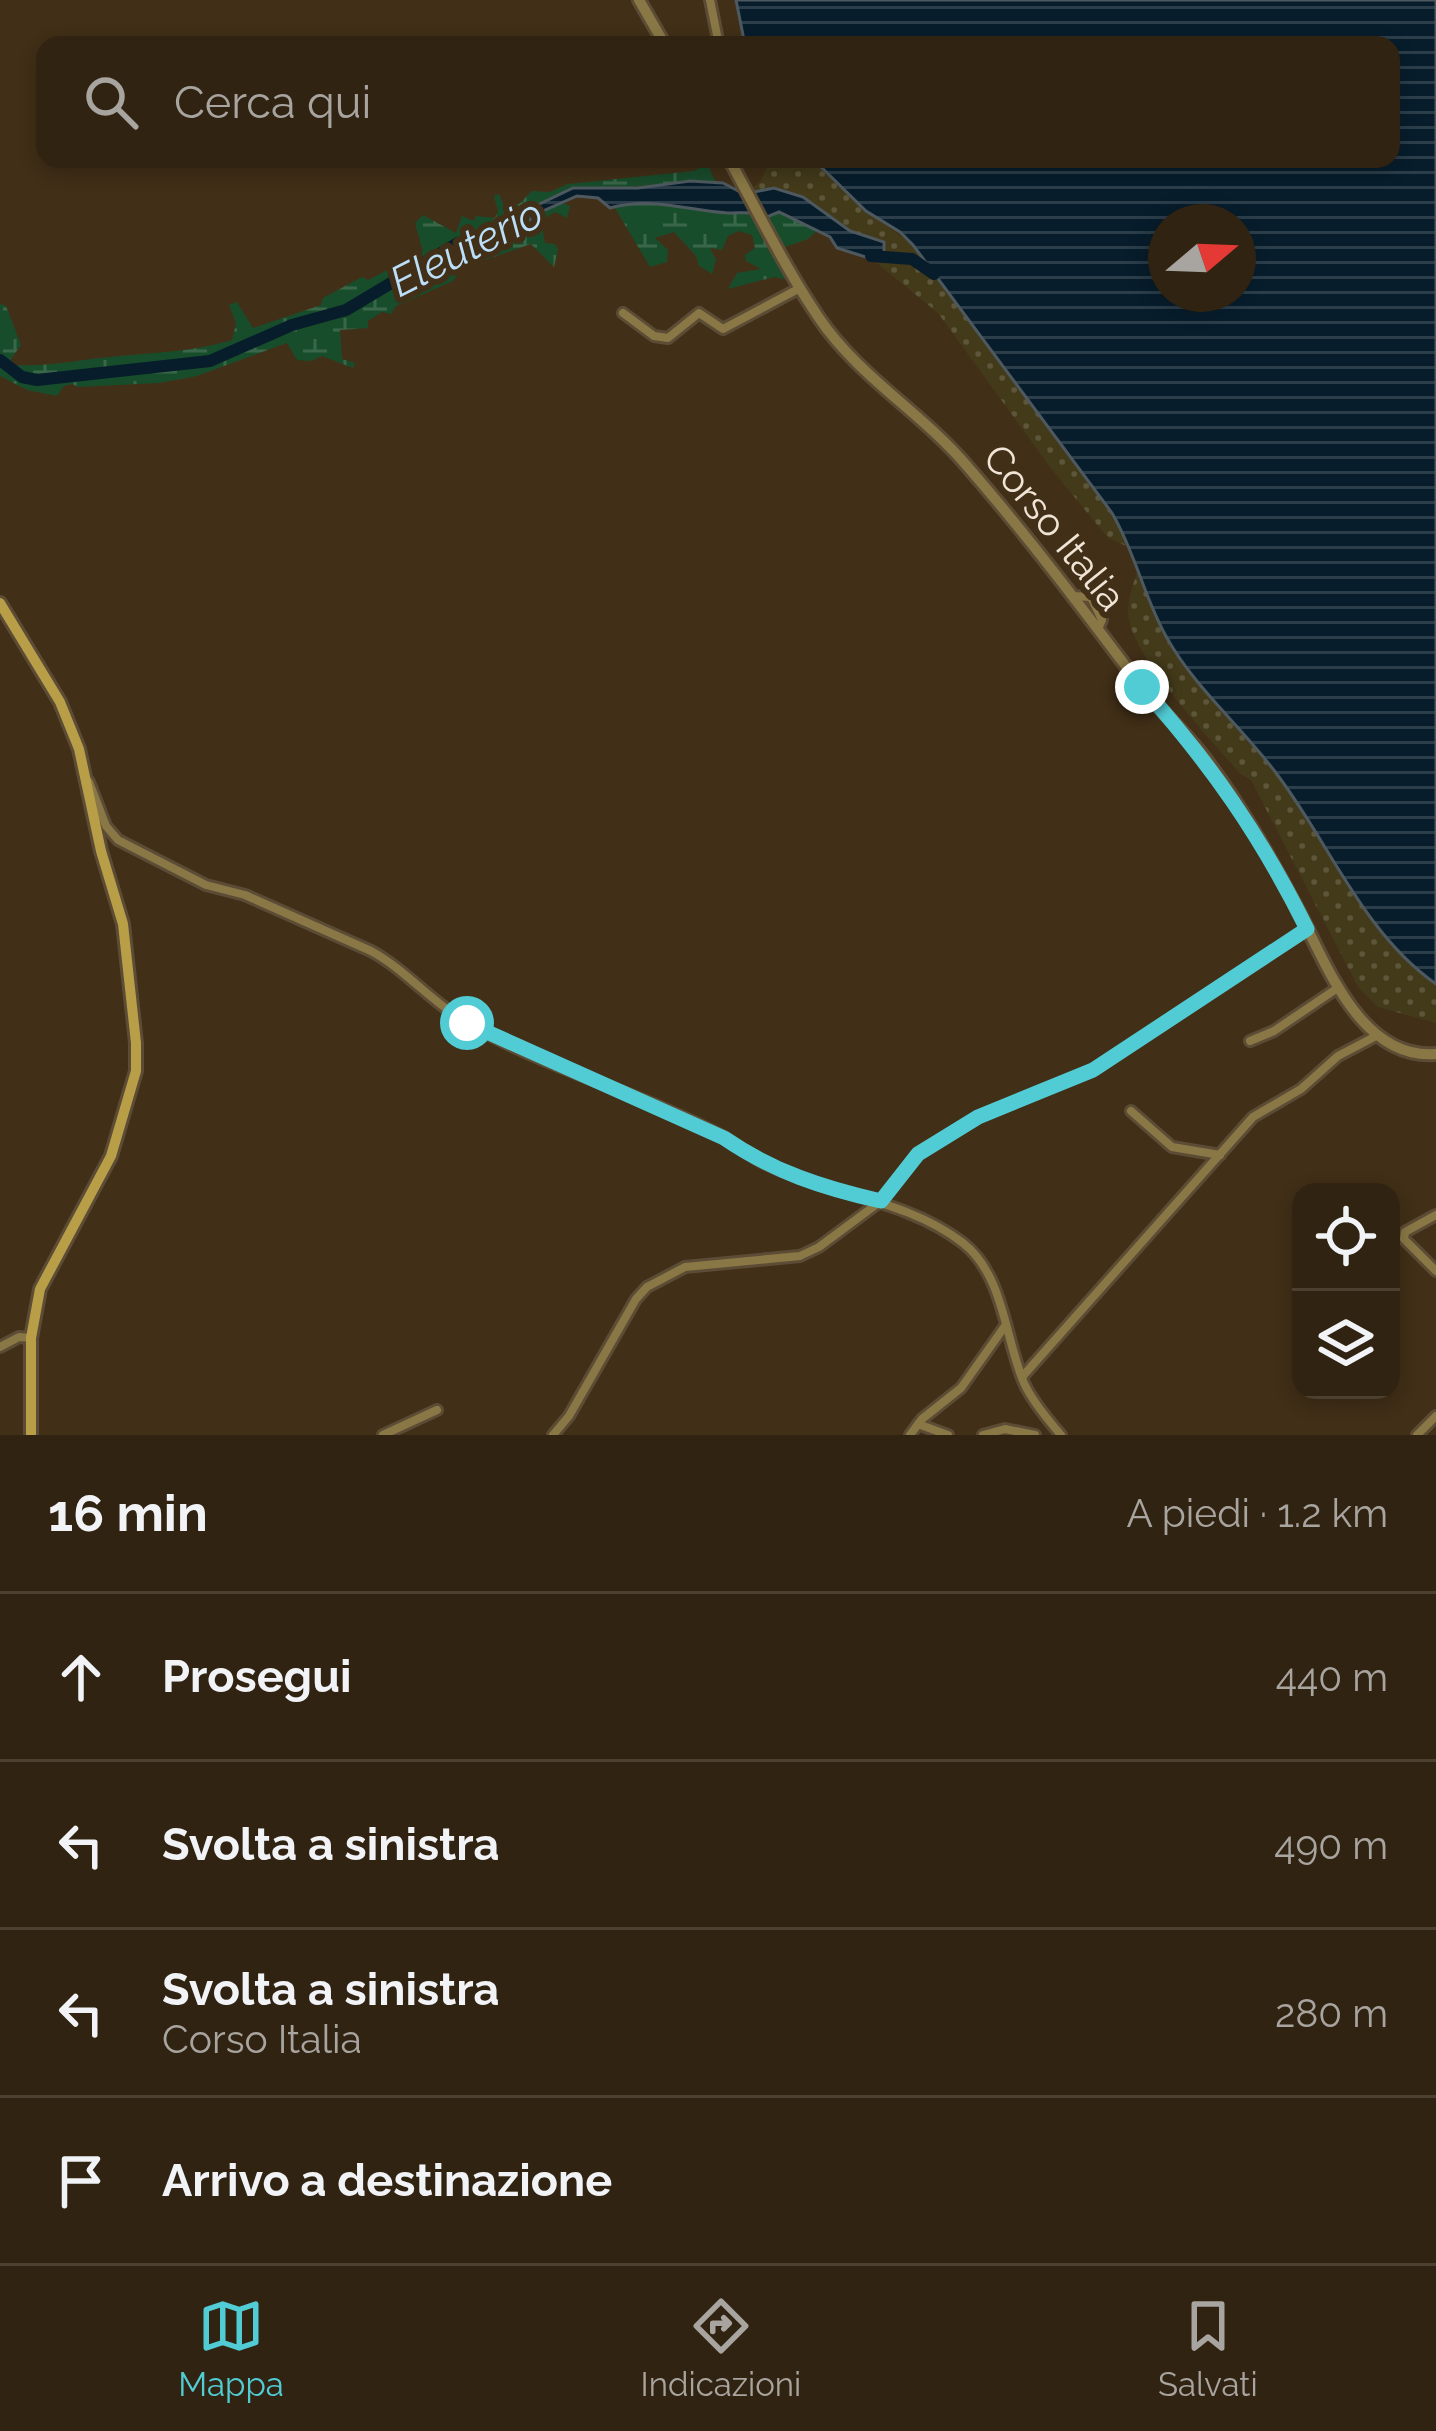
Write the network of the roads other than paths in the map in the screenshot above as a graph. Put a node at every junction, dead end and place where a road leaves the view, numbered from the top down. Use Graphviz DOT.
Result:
graph roads {
  1 [pos="639,0"];
  2 [pos="710,0"];
  3 [pos="660,36"];
  4 [pos="717,36"];
  5 [pos="734,168"];
  6 [pos="801,288"];
  7 [pos="623,313"];
  8 [pos="0,603"];
  9 [pos="86,776"];
  10 [pos="1307,929"];
  11 [pos="1339,987"];
  12 [pos="1378,1035"];
  13 [pos="1250,1041"];
  14 [pos="1436,1054"];
  15 [pos="1131,1111"];
  16 [pos="1221,1156"];
  17 [pos="881,1201"];
  18 [pos="1436,1215"];
  19 [pos="1436,1270"];
  20 [pos="1005,1326"];
  21 [pos="31,1338"];
  22 [pos="0,1346"];
  23 [pos="1022,1377"];
  24 [pos="437,1410"];
  25 [pos="1436,1416"];
  26 [pos="918,1424"];
  27 [pos="1432,1428"];
  28 [pos="31,1435"];
  29 [pos="383,1435"];
  30 [pos="553,1435"];
  31 [pos="910,1435"];
  32 [pos="948,1435"];
  33 [pos="983,1435"];
  34 [pos="1035,1435"];
  35 [pos="1061,1435"];
  36 [pos="1417,1435"];
  1 -- 3 [label="street"];
  2 -- 4 [label="street"];
  5 -- 6 [label="street, Corso Italia"];
  6 -- 7 [label="street"];
  6 -- 10 [label="street, Corso Italia"];
  8 -- 9 [label="main road"];
  9 -- 17 [label="street"];
  9 -- 21 [label="main road"];
  10 -- 11 [label="street, Corso Italia"];
  10 -- 17 [label="street"];
  11 -- 12 [label="street, Corso Italia"];
  11 -- 13 [label="street"];
  12 -- 14 [label="street"];
  12 -- 16 [label="street"];
  15 -- 16 [label="street"];
  16 -- 23 [label="street"];
  17 -- 20 [label="street"];
  17 -- 30 [label="street"];
  18 -- 19 [label="street"];
  20 -- 23 [label="street"];
  20 -- 26 [label="street"];
  21 -- 22 [label="street"];
  21 -- 28 [label="main road"];
  23 -- 35 [label="street"];
  24 -- 29 [label="street"];
  25 -- 27 [label="street"];
  26 -- 31 [label="street"];
  26 -- 32 [label="street"];
  27 -- 36 [label="street"];
  33 -- 34 [label="street"];
}
